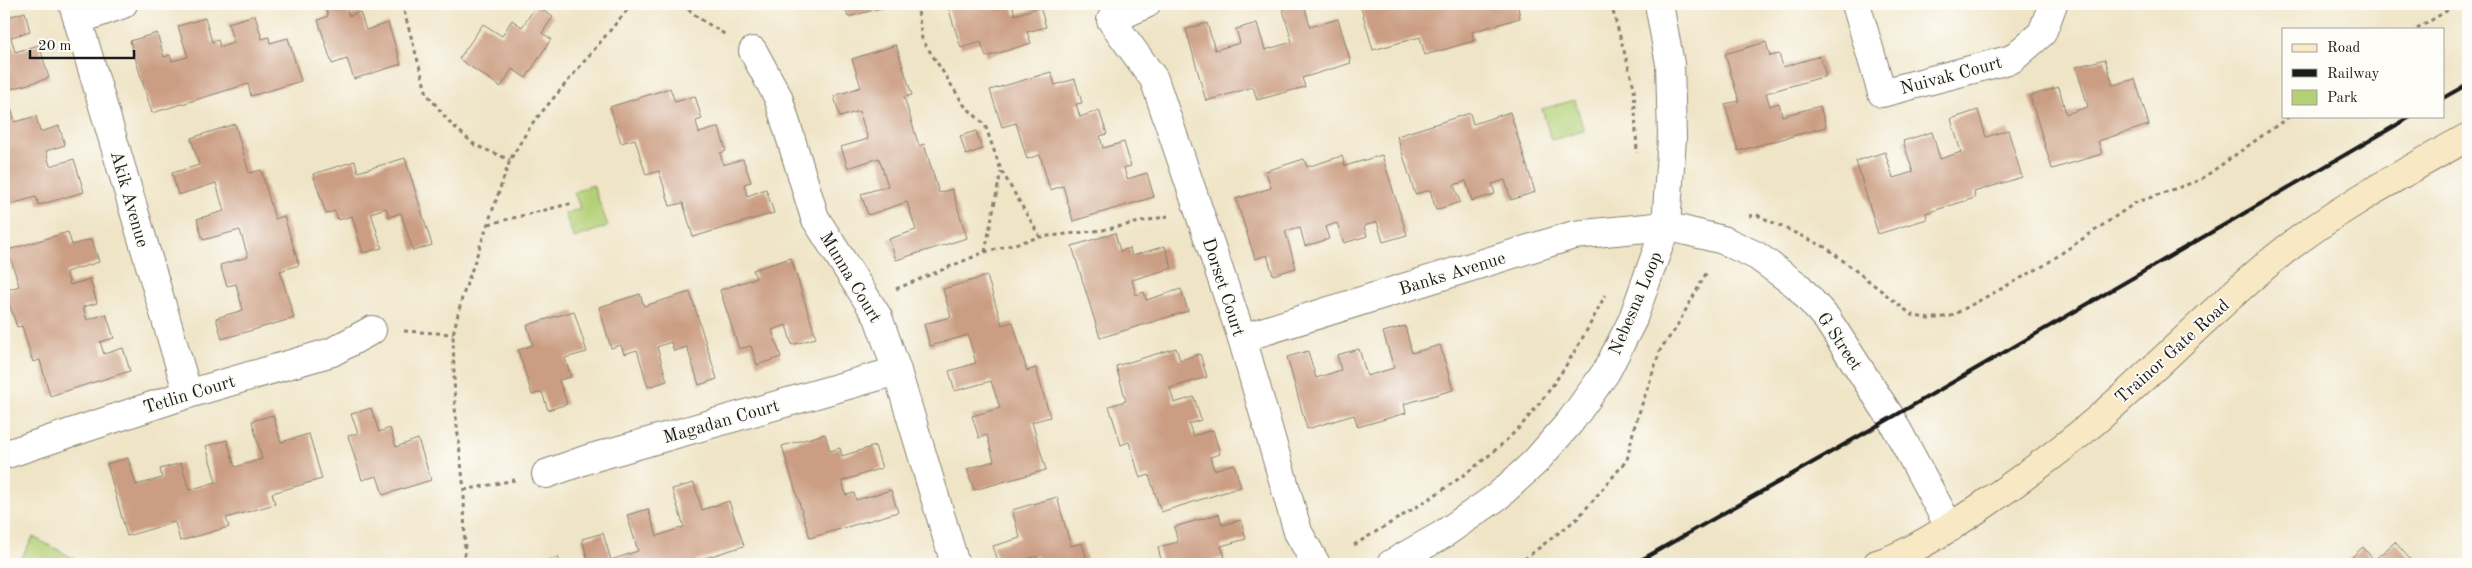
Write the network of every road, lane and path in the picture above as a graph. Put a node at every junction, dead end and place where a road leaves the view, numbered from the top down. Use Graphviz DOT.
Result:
graph roads {
  1 [pos="124,4"];
  2 [pos="402,4"];
  3 [pos="624,4"];
  4 [pos="636,4"];
  5 [pos="682,4"];
  6 [pos="917,4"];
  7 [pos="1146,4"];
  8 [pos="1611,4"];
  9 [pos="1659,4"];
  10 [pos="1856,4"];
  11 [pos="2053,4"];
  12 [pos="2458,4"];
  13 [pos="628,9"];
  14 [pos="75,12"];
  15 [pos="2419,28"];
  16 [pos="753,51"];
  17 [pos="2287,118"];
  18 [pos="2468,137"];
  19 [pos="1636,154"];
  20 [pos="510,160"];
  21 [pos="1001,170"];
  22 [pos="573,203"];
  23 [pos="1198,209"];
  24 [pos="1742,217"];
  25 [pos="489,224"];
  26 [pos="1666,226"];
  27 [pos="1040,237"];
  28 [pos="985,252"];
  29 [pos="1708,270"];
  30 [pos="1608,290"];
  31 [pos="867,302"];
  32 [pos="372,330"];
  33 [pos="453,334"];
  34 [pos="1242,338"];
  35 [pos="897,371"];
  36 [pos="188,394"];
  37 [pos="4,455"];
  38 [pos="546,474"];
  39 [pos="464,490"];
  40 [pos="1950,528"];
  41 [pos="1354,545"];
  42 [pos="465,564"];
  43 [pos="955,564"];
  44 [pos="1316,564"];
  45 [pos="1391,564"];
  46 [pos="1518,564"];
  47 [pos="1877,564"];
  1 -- 14 [label="street"];
  2 -- 20 [label="path"];
  3 -- 13 [label="path"];
  4 -- 13 [label="path"];
  5 -- 16 [label="path"];
  6 -- 21 [label="path"];
  7 -- 23 [label="street, Dorset Court"];
  8 -- 19 [label="path"];
  9 -- 26 [label="street, Nebesna Loop"];
  10 -- 11 [label="street, Nuivak Court"];
  12 -- 15 [label="path"];
  13 -- 20 [label="path"];
  14 -- 36 [label="street, Akik Avenue"];
  16 -- 31 [label="street, Munna Court"];
  17 -- 24 [label="path"];
  18 -- 40 [label="main road, Trainor Gate Road"];
  20 -- 25 [label="path"];
  21 -- 27 [label="path"];
  21 -- 28 [label="path"];
  22 -- 25 [label="path"];
  23 -- 27 [label="path"];
  23 -- 34 [label="street, Dorset Court"];
  25 -- 33 [label="path"];
  26 -- 34 [label="street, Banks Avenue"];
  26 -- 40 [label="street, G Street"];
  26 -- 45 [label="street, Nebesna Loop"];
  27 -- 28 [label="path"];
  28 -- 31 [label="path"];
  29 -- 46 [label="path"];
  30 -- 41 [label="path"];
  31 -- 35 [label="street, Munna Court"];
  32 -- 33 [label="path"];
  32 -- 36 [label="street, Tetlin Court"];
  33 -- 39 [label="path"];
  34 -- 44 [label="street, Dorset Court"];
  35 -- 38 [label="street, Magadan Court"];
  35 -- 43 [label="street, Munna Court"];
  36 -- 37 [label="street, Tetlin Court"];
  38 -- 39 [label="path"];
  39 -- 42 [label="path"];
  40 -- 47 [label="main road, Trainor Gate Road"];
}
